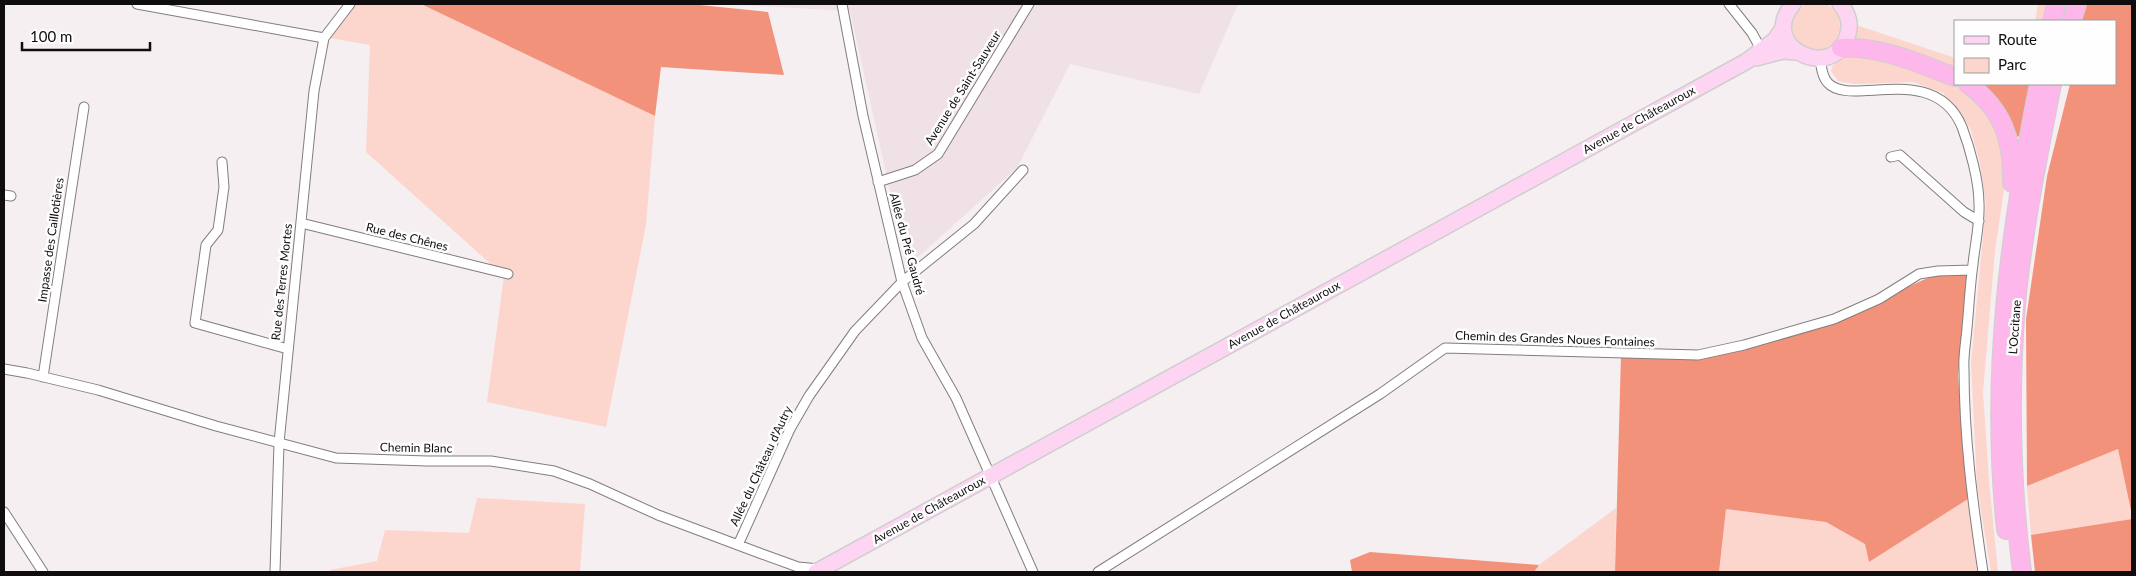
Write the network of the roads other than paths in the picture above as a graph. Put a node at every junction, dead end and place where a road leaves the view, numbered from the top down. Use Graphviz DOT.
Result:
graph roads {
  1 [pos="137,4"];
  2 [pos="350,4"];
  3 [pos="842,4"];
  4 [pos="1029,4"];
  5 [pos="1729,4"];
  6 [pos="1793,4"];
  7 [pos="2056,4"];
  8 [pos="2068,4"];
  9 [pos="2077,4"];
  10 [pos="1845,5"];
  11 [pos="2052,20"];
  12 [pos="2065,20"];
  13 [pos="2072,20"];
  14 [pos="1783,28"];
  15 [pos="324,38"];
  16 [pos="1841,48"];
  17 [pos="1796,52"];
  18 [pos="1763,53"];
  19 [pos="1820,58"];
  20 [pos="1954,77"];
  21 [pos="1969,85"];
  22 [pos="2039,85"];
  23 [pos="2052,85"];
  24 [pos="84,106"];
  25 [pos="1891,157"];
  26 [pos="222,162"];
  27 [pos="1023,170"];
  28 [pos="878,182"];
  29 [pos="1979,221"];
  30 [pos="301,223"];
  31 [pos="2010,246"];
  32 [pos="1972,270"];
  33 [pos="508,274"];
  34 [pos="902,282"];
  35 [pos="288,348"];
  36 [pos="4,369"];
  37 [pos="44,377"];
  38 [pos="280,443"];
  39 [pos="991,476"];
  40 [pos="4,512"];
  41 [pos="738,545"];
  42 [pos="821,571"];
  43 [pos="43,572"];
  44 [pos="274,572"];
  45 [pos="1033,572"];
  46 [pos="1098,572"];
  47 [pos="1983,572"];
  48 [pos="2010,572"];
  49 [pos="2022,572"];
  1 -- 15 [label="street"];
  2 -- 15 [label="street, Rue des Terres Mortes"];
  3 -- 28 [label="street, Allée du Pré Gaudré"];
  4 -- 28 [label="street, Avenue de Saint-Sauveur"];
  5 -- 18 [label="street"];
  6 -- 14 [label="main road"];
  7 -- 11 [label="highway"];
  8 -- 12 [label="highway"];
  9 -- 13 [label="highway"];
  10 -- 16 [label="main road"];
  14 -- 17 [label="main road"];
  14 -- 18 [label="main road"];
  15 -- 30 [label="street, Rue des Terres Mortes"];
  16 -- 19 [label="main road"];
  16 -- 20 [label="highway"];
  17 -- 18 [label="main road, Avenue de Châteauroux"];
  17 -- 19 [label="main road, Avenue de Châteauroux"];
  18 -- 39 [label="main road, Avenue de Châteauroux"];
  19 -- 29 [label="street"];
  21 -- 31 [label="highway"];
  22 -- 31 [label="highway, L'Occitane"];
  23 -- 49 [label="highway, L'Occitane"];
  24 -- 37 [label="street, Impasse des Caillotières"];
  25 -- 29 [label="street"];
  26 -- 35 [label="street"];
  27 -- 34 [label="street, Allée du Château d'Autry"];
  28 -- 34 [label="street, Allée du Pré Gaudré"];
  29 -- 32 [label="street"];
  30 -- 33 [label="street, Rue des Chênes"];
  30 -- 35 [label="street, Rue des Terres Mortes"];
  31 -- 48 [label="highway, L'Occitane"];
  32 -- 46 [label="street, Chemin des Grandes Noues Fontaines"];
  32 -- 47 [label="street"];
  34 -- 39 [label="street, Allée du Pré Gaudré"];
  34 -- 41 [label="street, Allée du Château d'Autry"];
  35 -- 38 [label="street, Rue des Terres Mortes"];
  36 -- 37 [label="street, Chemin Blanc"];
  37 -- 38 [label="street, Chemin Blanc"];
  38 -- 41 [label="street, Chemin Blanc"];
  38 -- 44 [label="street, Rue des Terres Mortes"];
  39 -- 42 [label="main road, Avenue de Châteauroux"];
  39 -- 45 [label="street, Allée du Pré Gaudré"];
  40 -- 43 [label="street"];
  41 -- 42 [label="street, Chemin Blanc"];
}
